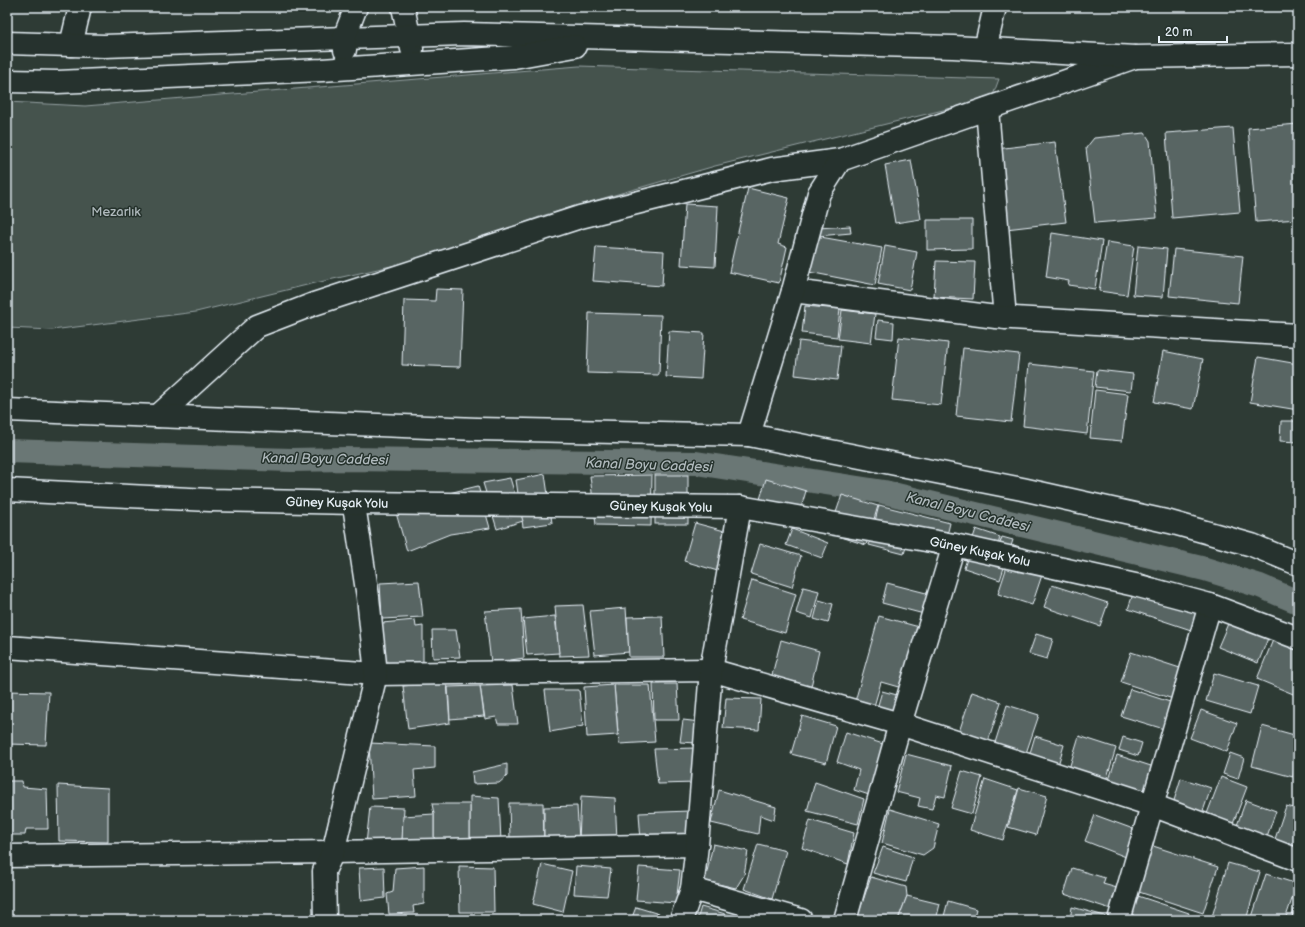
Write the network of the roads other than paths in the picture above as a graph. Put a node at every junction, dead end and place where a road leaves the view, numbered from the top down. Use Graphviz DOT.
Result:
graph roads {
  1 [pos="80,7"];
  2 [pos="356,7"];
  3 [pos="403,7"];
  4 [pos="995,7"];
  5 [pos="409,36"];
  6 [pos="344,38"];
  7 [pos="613,38"];
  8 [pos="7,43"];
  9 [pos="71,45"];
  10 [pos="985,49"];
  11 [pos="1298,54"];
  12 [pos="1135,57"];
  13 [pos="415,63"];
  14 [pos="345,68"];
  15 [pos="7,81"];
  16 [pos="987,109"];
  17 [pos="840,160"];
  18 [pos="793,291"];
  19 [pos="1005,318"];
  20 [pos="1298,336"];
  21 [pos="7,410"];
  22 [pos="158,416"];
  23 [pos="749,434"];
  24 [pos="7,490"];
  25 [pos="355,503"];
  26 [pos="740,507"];
  27 [pos="954,545"];
  28 [pos="1298,564"];
  29 [pos="1210,605"];
  30 [pos="1298,638"];
  31 [pos="7,647"];
  32 [pos="711,670"];
  33 [pos="376,674"];
  34 [pos="900,724"];
  35 [pos="1152,805"];
  36 [pos="697,845"];
  37 [pos="333,852"];
  38 [pos="7,856"];
  39 [pos="1298,860"];
  40 [pos="692,889"];
  41 [pos="325,920"];
  42 [pos="681,920"];
  43 [pos="801,920"];
  44 [pos="845,920"];
  45 [pos="1119,920"];
  1 -- 9 [label="street"];
  2 -- 6 [label="street"];
  3 -- 5 [label="street"];
  4 -- 10 [label="street"];
  5 -- 6 [label="street"];
  5 -- 7 [label="street"];
  5 -- 13 [label="street"];
  6 -- 9 [label="street"];
  6 -- 14 [label="street"];
  7 -- 10 [label="street"];
  7 -- 13 [label="street"];
  8 -- 9 [label="street"];
  10 -- 12 [label="street"];
  11 -- 12 [label="street"];
  12 -- 16 [label="street"];
  13 -- 14 [label="street"];
  14 -- 15 [label="street"];
  16 -- 17 [label="street"];
  16 -- 19 [label="street"];
  17 -- 18 [label="street"];
  17 -- 22 [label="street"];
  18 -- 19 [label="street"];
  18 -- 23 [label="street"];
  19 -- 20 [label="street"];
  21 -- 22 [label="street"];
  22 -- 23 [label="street"];
  23 -- 28 [label="street"];
  24 -- 25 [label="street, Güney Kuşak Yolu"];
  25 -- 26 [label="street, Güney Kuşak Yolu"];
  25 -- 33 [label="street"];
  26 -- 27 [label="street, Güney Kuşak Yolu"];
  26 -- 32 [label="street"];
  27 -- 29 [label="street, Güney Kuşak Yolu"];
  27 -- 34 [label="street"];
  29 -- 30 [label="street, Güney Kuşak Yolu"];
  29 -- 35 [label="street"];
  31 -- 33 [label="street"];
  32 -- 33 [label="street"];
  32 -- 34 [label="street"];
  32 -- 36 [label="street"];
  33 -- 37 [label="street"];
  34 -- 35 [label="street"];
  34 -- 44 [label="street"];
  35 -- 39 [label="street"];
  35 -- 45 [label="street"];
  36 -- 37 [label="street"];
  36 -- 40 [label="street"];
  37 -- 38 [label="street"];
  37 -- 41 [label="street"];
  40 -- 42 [label="street"];
  40 -- 43 [label="street"];
}
